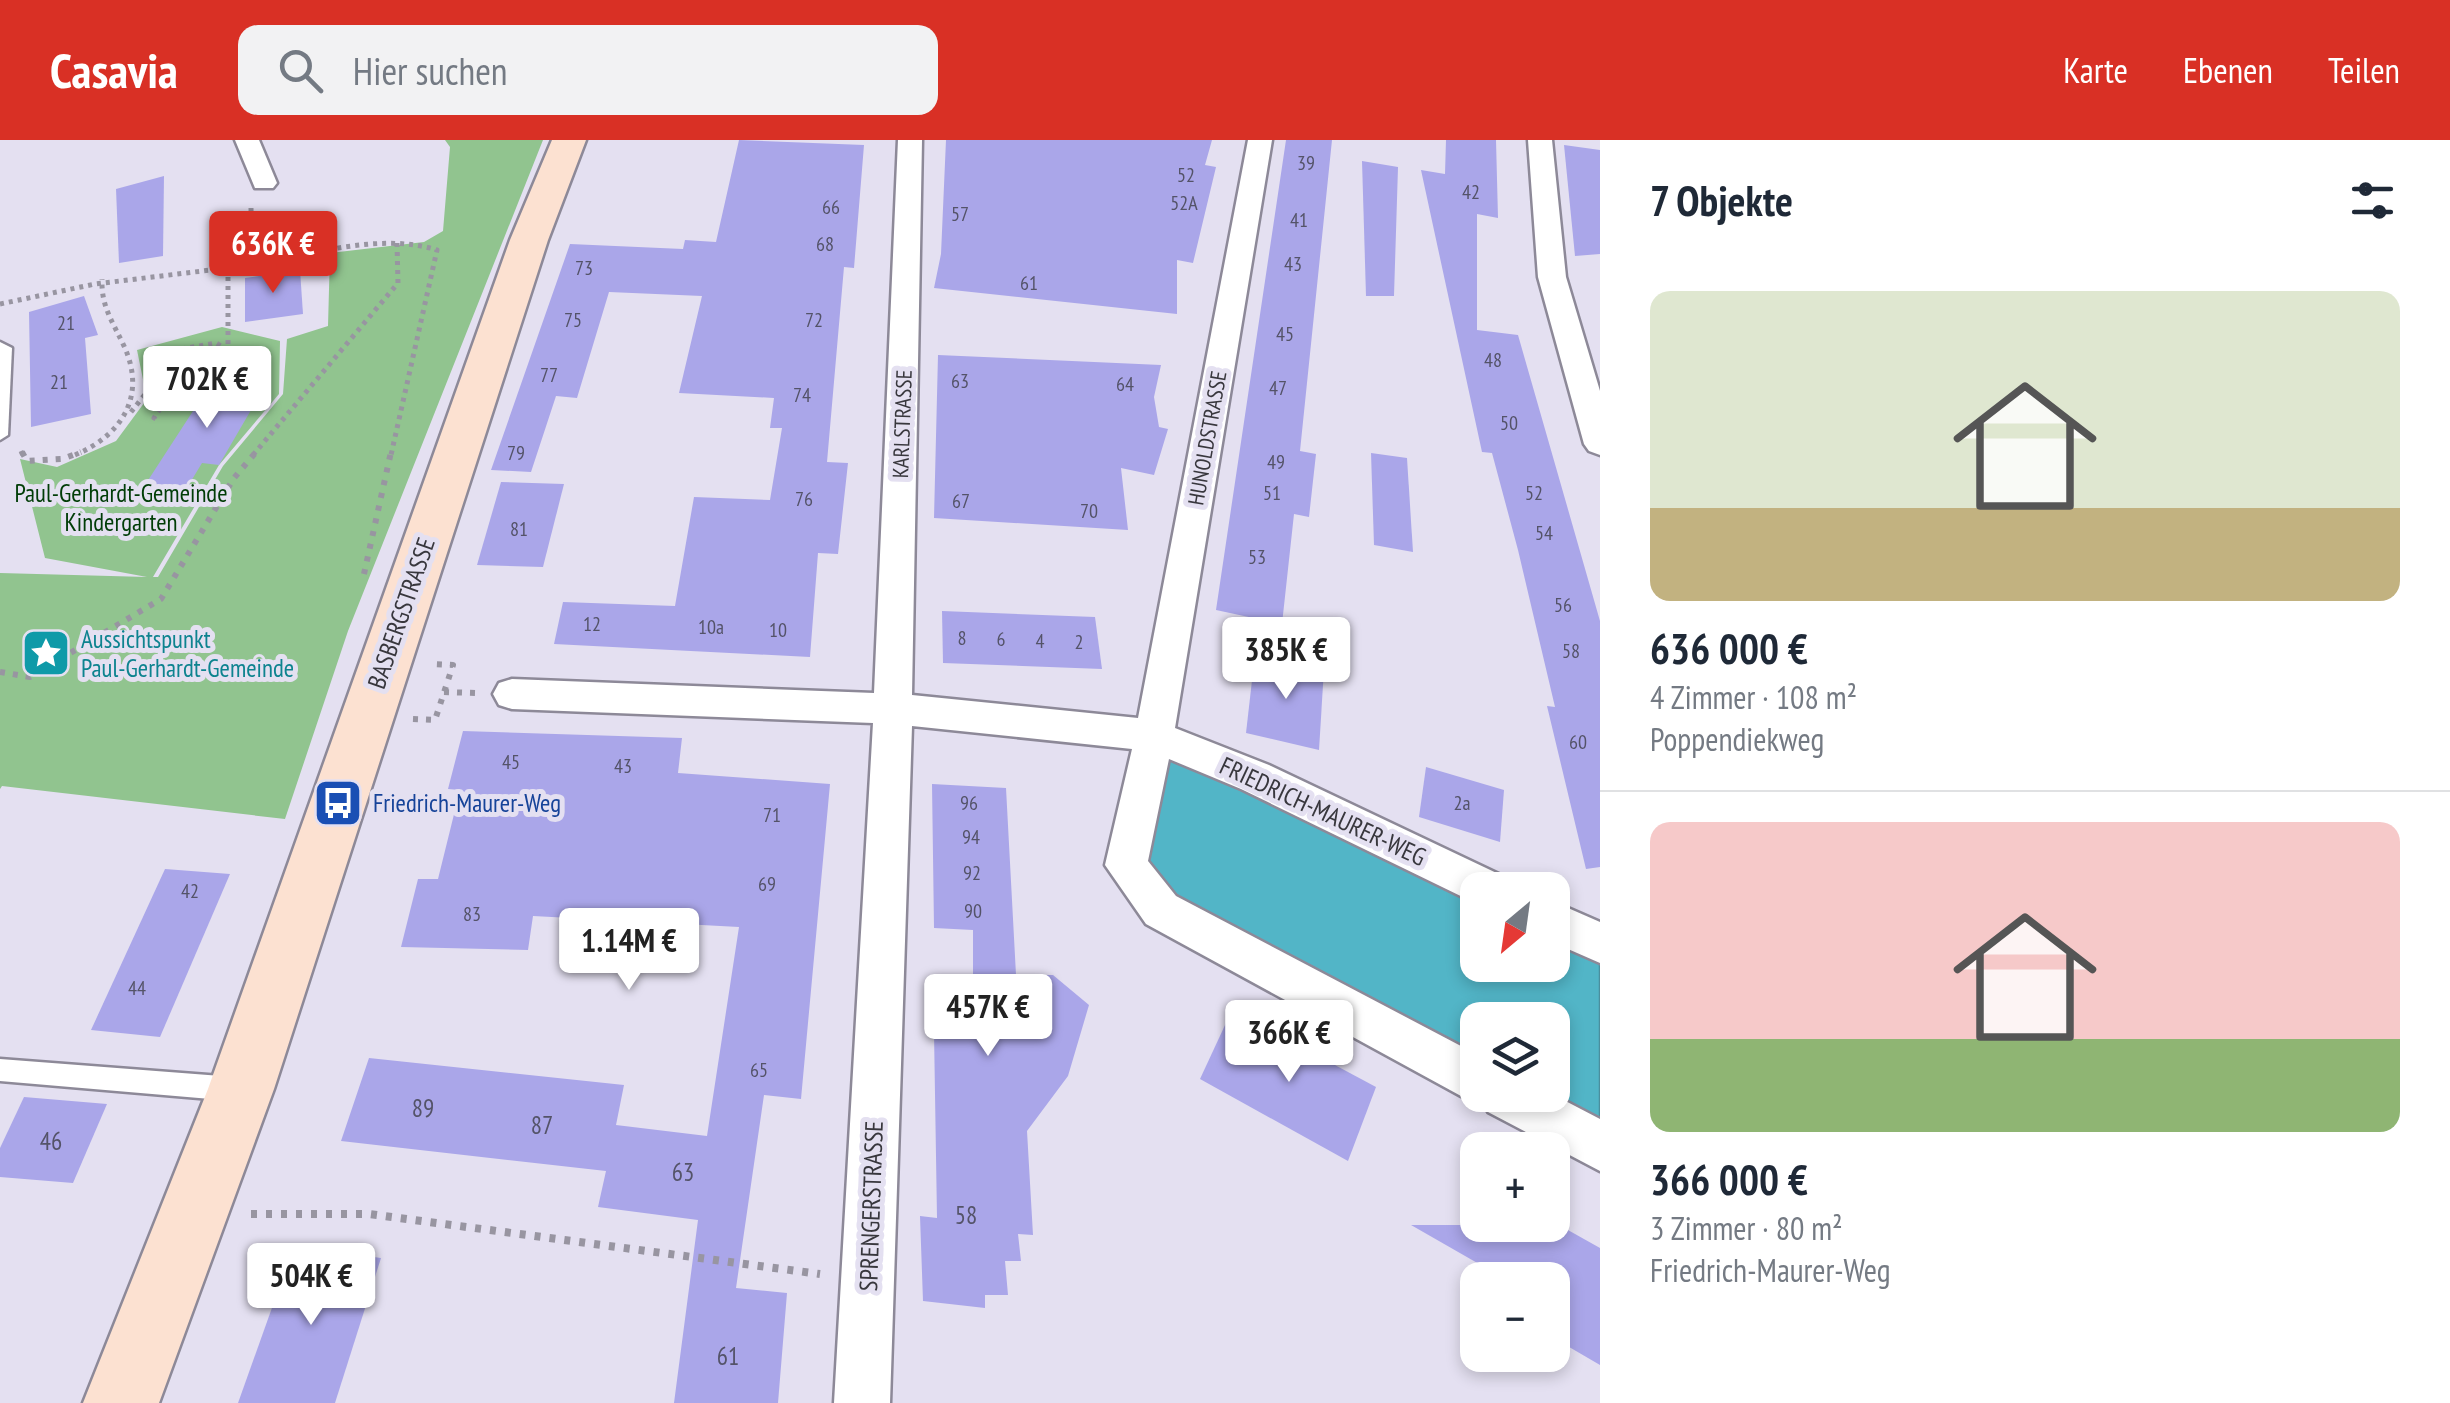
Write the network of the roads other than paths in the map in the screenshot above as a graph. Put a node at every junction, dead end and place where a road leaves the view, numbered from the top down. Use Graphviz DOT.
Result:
graph roads {
  1 [pos="247,140"];
  2 [pos="569,140"];
  3 [pos="910,140"];
  4 [pos="1260,140"];
  5 [pos="1540,140"];
  6 [pos="264,183"];
  7 [pos="0,346"];
  8 [pos="1,435"];
  9 [pos="1600,444"];
  10 [pos="512,694"];
  11 [pos="893,709"];
  12 [pos="1154,736"];
  13 [pos="1460,876"];
  14 [pos="1570,929"];
  15 [pos="1600,943"];
  16 [pos="0,1070"];
  17 [pos="1460,1070"];
  18 [pos="241,1090"];
  19 [pos="1537,1112"];
  20 [pos="1600,1146"];
  21 [pos="122,1403"];
  22 [pos="862,1403"];
  1 -- 6 [label="street"];
  2 -- 18 [label="main road, BASBERGSTRASSE"];
  3 -- 11 [label="street, KARLSTRASSE"];
  4 -- 12 [label="street, HUNOLDSTRASSE"];
  5 -- 9 [label="street"];
  7 -- 8 [label="lane"];
  10 -- 11 [label="street, FRIEDRICH-MAURER-WEG"];
  11 -- 12 [label="street, FRIEDRICH-MAURER-WEG"];
  11 -- 22 [label="street, SPRENGERSTRASSE"];
  12 -- 13 [label="street, FRIEDRICH-MAURER-WEG"];
  12 -- 17 [label="street"];
  14 -- 15 [label="street"];
  16 -- 18 [label="lane"];
  18 -- 21 [label="main road, BASBERGSTRASSE"];
  19 -- 20 [label="street"];
}
